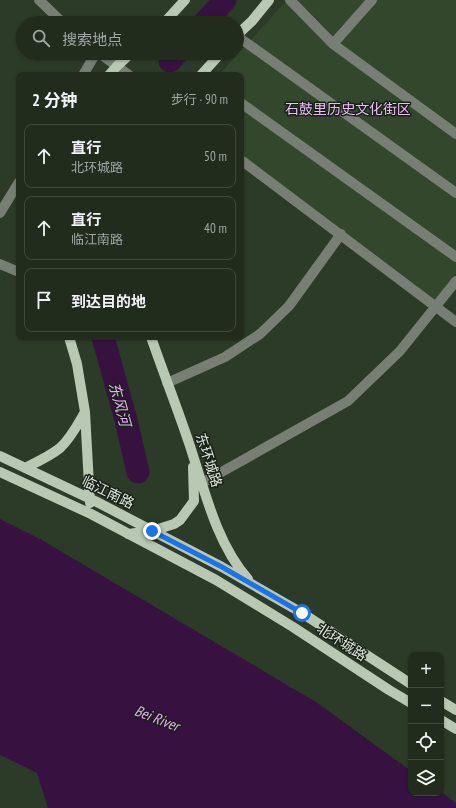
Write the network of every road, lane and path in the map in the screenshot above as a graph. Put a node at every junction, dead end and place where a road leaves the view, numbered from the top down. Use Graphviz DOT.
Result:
graph roads {
  1 [pos="39,0"];
  2 [pos="185,0"];
  3 [pos="269,0"];
  4 [pos="290,0"];
  5 [pos="372,0"];
  6 [pos="56,16"];
  7 [pos="170,16"];
  8 [pos="244,29"];
  9 [pos="244,41"];
  10 [pos="333,44"];
  11 [pos="93,60"];
  12 [pos="108,60"];
  13 [pos="123,60"];
  14 [pos="215,60"];
  15 [pos="117,66"];
  16 [pos="85,72"];
  17 [pos="112,72"];
  18 [pos="124,72"];
  19 [pos="204,72"];
  20 [pos="244,105"];
  21 [pos="456,134"];
  22 [pos="244,162"];
  23 [pos="16,187"];
  24 [pos="456,193"];
  25 [pos="0,213"];
  26 [pos="340,234"];
  27 [pos="456,257"];
  28 [pos="0,264"];
  29 [pos="16,271"];
  30 [pos="456,281"];
  31 [pos="436,306"];
  32 [pos="456,322"];
  33 [pos="70,340"];
  34 [pos="152,340"];
  35 [pos="167,383"];
  36 [pos="85,412"];
  37 [pos="192,453"];
  38 [pos="0,456"];
  39 [pos="25,468"];
  40 [pos="0,472"];
  41 [pos="202,483"];
  42 [pos="90,498"];
  43 [pos="91,514"];
  44 [pos="152,531"];
  45 [pos="128,534"];
  46 [pos="222,567"];
  47 [pos="216,580"];
  48 [pos="253,585"];
  49 [pos="408,682"];
  50 [pos="408,701"];
  51 [pos="444,703"];
  52 [pos="456,710"];
  53 [pos="444,722"];
  54 [pos="456,729"];
  1 -- 6 [label="street"];
  2 -- 7 [label="main road"];
  3 -- 8 [label="main road"];
  4 -- 10 [label="street"];
  5 -- 10 [label="street"];
  9 -- 24 [label="street"];
  10 -- 21 [label="street"];
  11 -- 16 [label="street"];
  12 -- 15 [label="street"];
  13 -- 15 [label="main road"];
  14 -- 19 [label="main road"];
  15 -- 17 [label="main road"];
  15 -- 18 [label="street"];
  20 -- 27 [label="street"];
  22 -- 26 [label="street"];
  23 -- 25 [label="street"];
  26 -- 31 [label="street"];
  26 -- 35 [label="street"];
  28 -- 29 [label="street"];
  30 -- 31 [label="street"];
  31 -- 32 [label="street"];
  31 -- 41 [label="street"];
  33 -- 36 [label="main road"];
  34 -- 35 [label="main road, 东环城路"];
  35 -- 37 [label="main road, 东环城路"];
  36 -- 39 [label="main road"];
  36 -- 42 [label="main road"];
  37 -- 41 [label="main road, 东环城路"];
  37 -- 44 [label="main road"];
  38 -- 39 [label="main road, 临江南路"];
  39 -- 42 [label="main road, 临江南路"];
  40 -- 43 [label="main road, 临江南路"];
  41 -- 48 [label="main road, 东环城路"];
  42 -- 43 [label="main road"];
  42 -- 44 [label="main road, 临江南路"];
  43 -- 45 [label="main road, 临江南路"];
  44 -- 45 [label="main road"];
  44 -- 46 [label="main road, 临江南路"];
  45 -- 47 [label="main road, 临江南路"];
  46 -- 48 [label="main road, 北环城路"];
  47 -- 50 [label="main road, 北环城路"];
  48 -- 49 [label="main road, 北环城路"];
  51 -- 52 [label="main road"];
  53 -- 54 [label="main road"];
}
